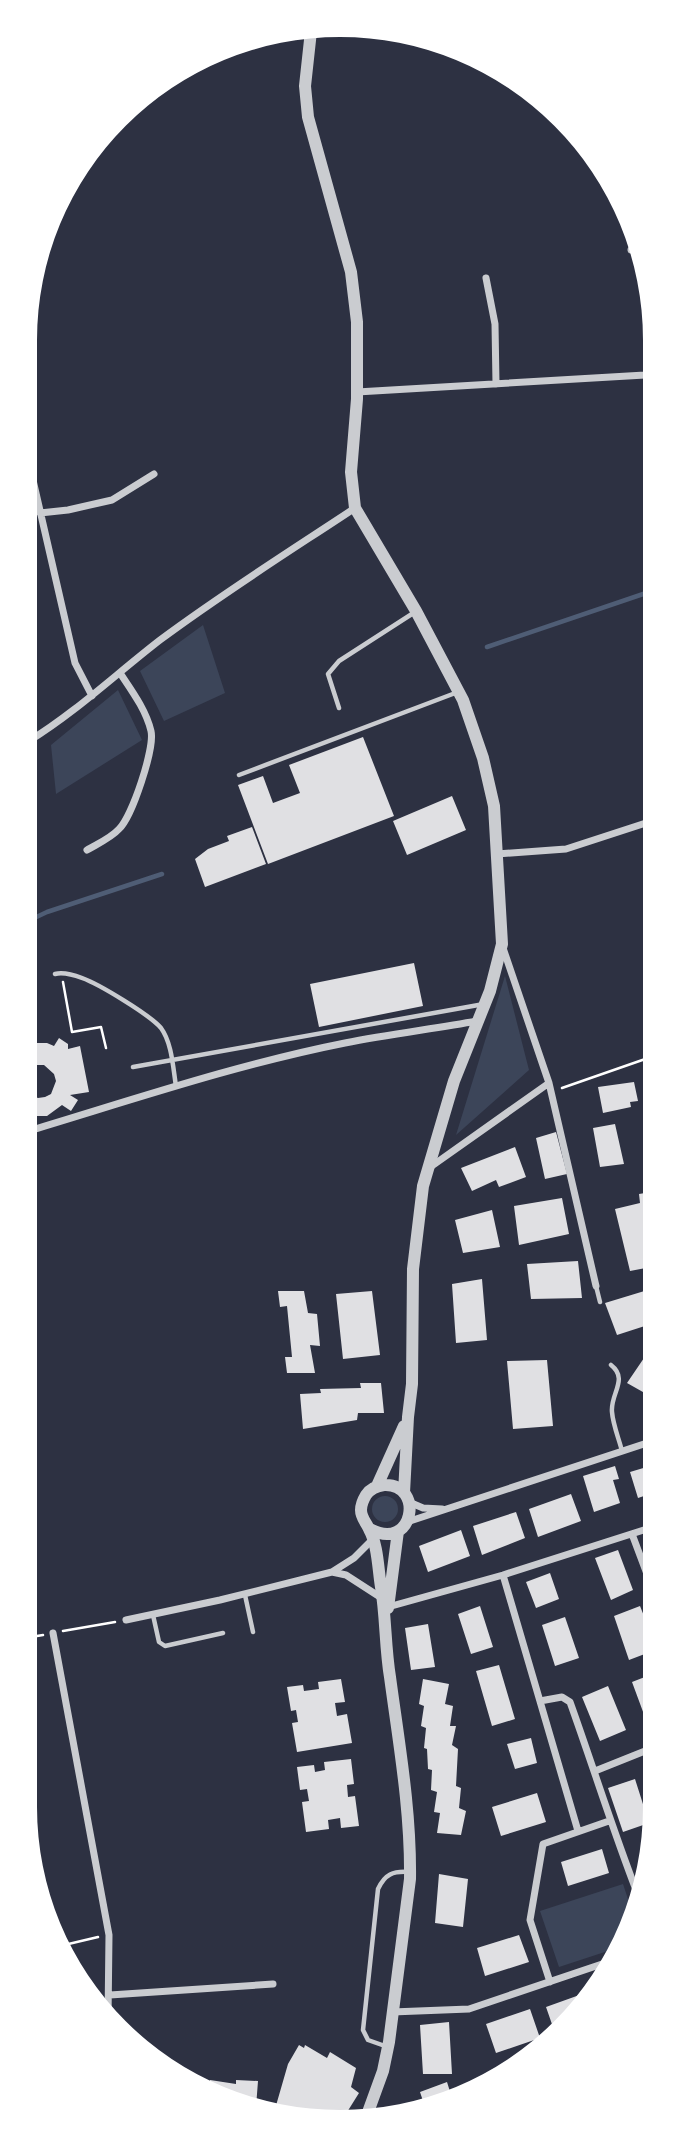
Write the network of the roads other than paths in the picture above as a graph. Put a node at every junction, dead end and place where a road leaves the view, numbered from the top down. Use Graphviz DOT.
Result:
graph roads {
  1 [pos="310,38"];
  2 [pos="486,278"];
  3 [pos="643,375"];
  4 [pos="496,384"];
  5 [pos="357,391"];
  6 [pos="155,474"];
  7 [pos="37,499"];
  8 [pos="355,508"];
  9 [pos="40,513"];
  10 [pos="416,611"];
  11 [pos="120,673"];
  12 [pos="459,692"];
  13 [pos="92,696"];
  14 [pos="338,708"];
  15 [pos="385,720"];
  16 [pos="387,727"];
  17 [pos="37,736"];
  18 [pos="239,775"];
  19 [pos="643,824"];
  20 [pos="87,850"];
  21 [pos="497,855"];
  22 [pos="502,944"];
  23 [pos="58,973"];
  24 [pos="484,1004"];
  25 [pos="477,1021"];
  26 [pos="172,1060"];
  27 [pos="133,1067"];
  28 [pos="549,1083"];
  29 [pos="177,1087"];
  30 [pos="37,1129"];
  31 [pos="426,1170"];
  32 [pos="596,1286"];
  33 [pos="600,1302"];
  34 [pos="611,1366"];
  35 [pos="408,1417"];
  36 [pos="643,1444"];
  37 [pos="622,1451"];
  38 [pos="377,1486"];
  39 [pos="407,1498"];
  40 [pos="443,1509"];
  41 [pos="403,1527"];
  42 [pos="643,1530"];
  43 [pos="371,1534"];
  44 [pos="632,1534"];
  45 [pos="643,1563"];
  46 [pos="332,1572"];
  47 [pos="503,1575"];
  48 [pos="245,1594"];
  49 [pos="385,1608"];
  50 [pos="153,1614"];
  51 [pos="126,1620"];
  52 [pos="253,1632"];
  53 [pos="54,1633"];
  54 [pos="223,1633"];
  55 [pos="540,1701"];
  56 [pos="643,1752"];
  57 [pos="595,1770"];
  58 [pos="609,1821"];
  59 [pos="578,1831"];
  60 [pos="410,1872"];
  61 [pos="633,1883"];
  62 [pos="599,1965"];
  63 [pos="550,1982"];
  64 [pos="273,1984"];
  65 [pos="110,1995"];
  66 [pos="109,2004"];
  67 [pos="392,2012"];
  68 [pos="388,2046"];
  69 [pos="369,2109"];
  1 -- 5 [label="street"];
  2 -- 4 [label="street"];
  3 -- 4 [label="street"];
  4 -- 5 [label="street"];
  5 -- 8 [label="street"];
  6 -- 9 [label="street"];
  7 -- 9 [label="street"];
  8 -- 10 [label="street"];
  8 -- 11 [label="street"];
  9 -- 13 [label="street"];
  10 -- 12 [label="street"];
  10 -- 14 [label="lane"];
  11 -- 13 [label="street"];
  11 -- 20 [label="street"];
  12 -- 15 [label="lane"];
  12 -- 21 [label="street"];
  13 -- 17 [label="street"];
  15 -- 16 [label="lane"];
  15 -- 18 [label="lane"];
  19 -- 21 [label="street"];
  21 -- 22 [label="street"];
  22 -- 24 [label="street"];
  22 -- 28 [label="street"];
  23 -- 26 [label="lane"];
  24 -- 25 [label="street"];
  24 -- 26 [label="lane"];
  25 -- 29 [label="street"];
  25 -- 31 [label="street"];
  26 -- 27 [label="lane"];
  26 -- 29 [label="lane"];
  28 -- 31 [label="street"];
  28 -- 32 [label="street"];
  29 -- 30 [label="street"];
  31 -- 35 [label="street"];
  32 -- 33 [label="lane"];
  34 -- 37 [label="lane"];
  35 -- 38 [label="street"];
  35 -- 39 [label="street"];
  36 -- 37 [label="street"];
  37 -- 40 [label="street"];
  38 -- 39 [label="street"];
  38 -- 43 [label="street"];
  39 -- 40 [label="street"];
  39 -- 41 [label="street"];
  40 -- 41 [label="street"];
  41 -- 43 [label="street"];
  41 -- 49 [label="street"];
  42 -- 44 [label="street"];
  43 -- 46 [label="street"];
  43 -- 49 [label="street"];
  44 -- 45 [label="street"];
  44 -- 47 [label="street"];
  46 -- 48 [label="street"];
  46 -- 49 [label="street"];
  47 -- 49 [label="street"];
  47 -- 55 [label="street"];
  48 -- 50 [label="street"];
  48 -- 52 [label="lane"];
  49 -- 60 [label="street"];
  50 -- 51 [label="street"];
  50 -- 54 [label="lane"];
  53 -- 65 [label="street"];
  55 -- 57 [label="street"];
  55 -- 59 [label="street"];
  56 -- 57 [label="street"];
  57 -- 58 [label="street"];
  58 -- 59 [label="street"];
  58 -- 61 [label="street"];
  59 -- 63 [label="street"];
  60 -- 67 [label="street"];
  60 -- 68 [label="lane"];
  62 -- 63 [label="street"];
  63 -- 67 [label="street"];
  64 -- 65 [label="street"];
  65 -- 66 [label="street"];
  67 -- 68 [label="street"];
  68 -- 69 [label="street"];
}
